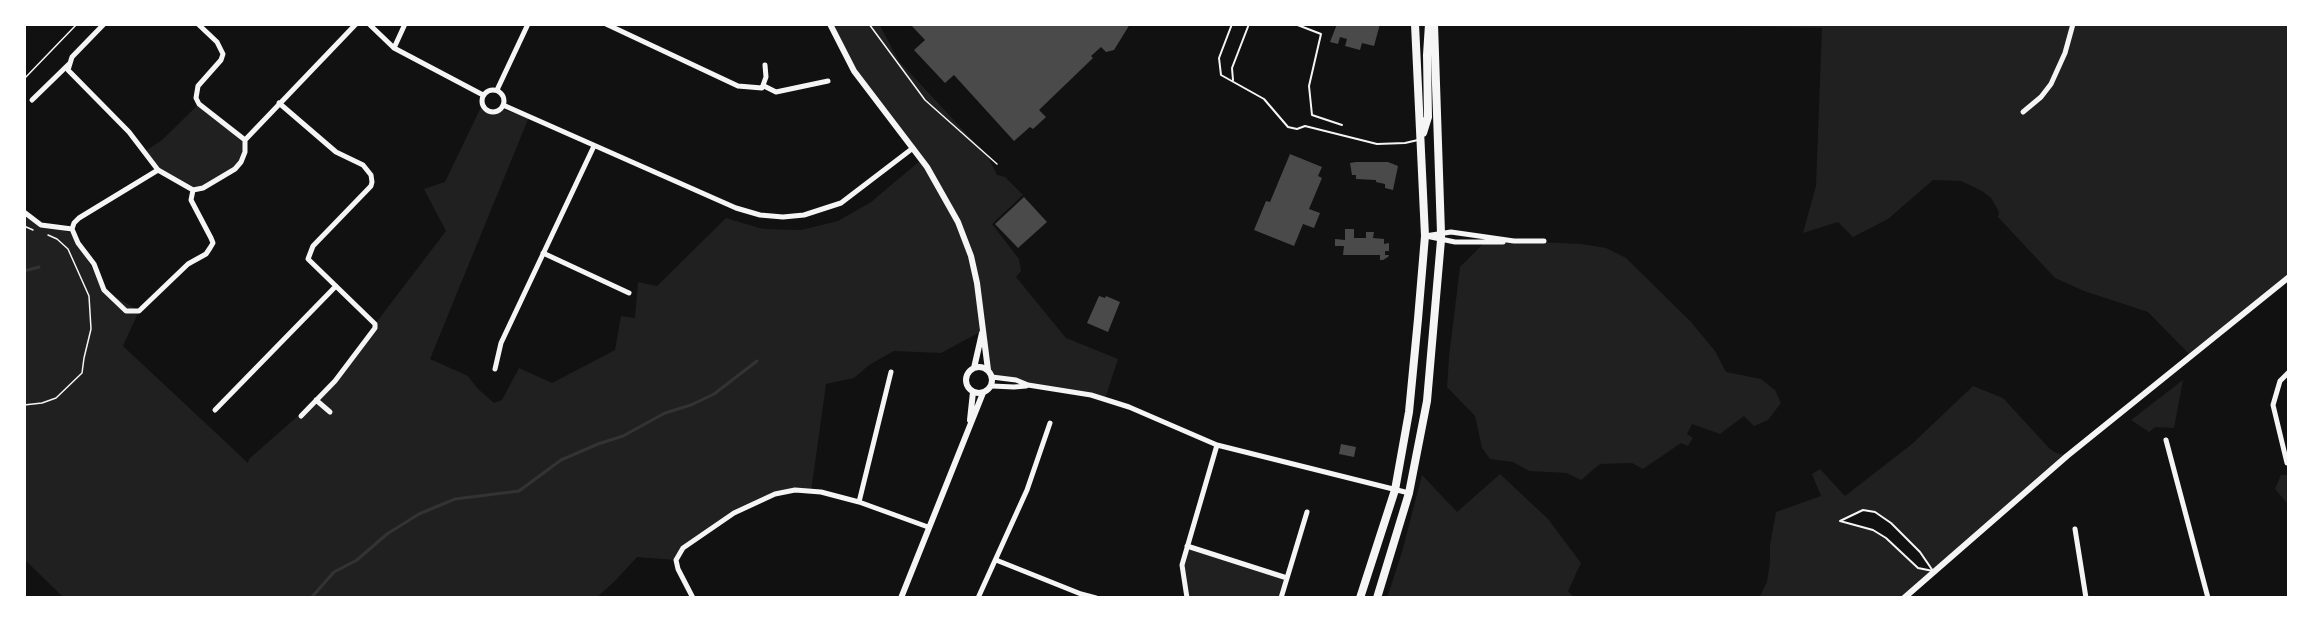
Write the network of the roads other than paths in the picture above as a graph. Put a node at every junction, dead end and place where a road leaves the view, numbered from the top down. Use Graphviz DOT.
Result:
graph roads {
  1 [pos="104,24"];
  2 [pos="198,24"];
  3 [pos="356,24"];
  4 [pos="369,24"];
  5 [pos="405,24"];
  6 [pos="528,24"];
  7 [pos="830,24"];
  8 [pos="1232,24"];
  9 [pos="1249,24"];
  10 [pos="1295,24"];
  11 [pos="1415,24"];
  12 [pos="1429,24"];
  13 [pos="1434,24"];
  14 [pos="2073,24"];
  15 [pos="610,25"];
  16 [pos="394,48"];
  17 [pos="69,64"];
  18 [pos="765,65"];
  19 [pos="1233,80"];
  20 [pos="828,81"];
  21 [pos="764,86"];
  22 [pos="496,90"];
  23 [pos="483,95"];
  24 [pos="32,100"];
  25 [pos="279,103"];
  26 [pos="503,105"];
  27 [pos="2022,112"];
  28 [pos="1342,125"];
  29 [pos="1437,137"];
  30 [pos="1421,139"];
  31 [pos="245,140"];
  32 [pos="594,146"];
  33 [pos="913,148"];
  34 [pos="158,170"];
  35 [pos="193,190"];
  36 [pos="24,213"];
  37 [pos="72,229"];
  38 [pos="1425,236"];
  39 [pos="1441,236"];
  40 [pos="1544,241"];
  41 [pos="543,253"];
  42 [pos="2289,277"];
  43 [pos="336,286"];
  44 [pos="630,293"];
  45 [pos="982,331"];
  46 [pos="974,368"];
  47 [pos="495,369"];
  48 [pos="988,370"];
  49 [pos="891,372"];
  50 [pos="2289,372"];
  51 [pos="992,376"];
  52 [pos="1028,385"];
  53 [pos="992,386"];
  54 [pos="973,392"];
  55 [pos="983,393"];
  56 [pos="316,400"];
  57 [pos="214,410"];
  58 [pos="330,412"];
  59 [pos="301,416"];
  60 [pos="1050,423"];
  61 [pos="970,427"];
  62 [pos="2166,440"];
  63 [pos="1216,445"];
  64 [pos="2287,463"];
  65 [pos="1395,490"];
  66 [pos="1409,493"];
  67 [pos="859,502"];
  68 [pos="1307,512"];
  69 [pos="928,527"];
  70 [pos="2074,529"];
  71 [pos="1187,546"];
  72 [pos="996,560"];
  73 [pos="1933,571"];
  74 [pos="1287,578"];
  75 [pos="693,598"];
  76 [pos="901,598"];
  77 [pos="978,598"];
  78 [pos="1096,598"];
  79 [pos="1187,598"];
  80 [pos="1281,598"];
  81 [pos="1360,598"];
  82 [pos="1377,598"];
  83 [pos="1904,598"];
  84 [pos="2086,598"];
  85 [pos="2208,598"];
  1 -- 17 [label="street"];
  2 -- 31 [label="street"];
  3 -- 25 [label="street"];
  4 -- 16 [label="street"];
  5 -- 16 [label="street"];
  6 -- 22 [label="street"];
  7 -- 33 [label="street"];
  8 -- 19 [label="lane"];
  9 -- 19 [label="lane"];
  10 -- 28 [label="lane"];
  11 -- 30 [label="main road"];
  12 -- 30 [label="main road"];
  13 -- 29 [label="main road"];
  14 -- 27 [label="street"];
  15 -- 21 [label="street"];
  16 -- 23 [label="street"];
  17 -- 24 [label="street"];
  17 -- 34 [label="street"];
  18 -- 21 [label="street"];
  19 -- 30 [label="lane"];
  20 -- 21 [label="street"];
  22 -- 23 [label="street"];
  22 -- 26 [label="street"];
  23 -- 26 [label="street"];
  25 -- 31 [label="street"];
  25 -- 43 [label="street"];
  26 -- 32 [label="street"];
  29 -- 30 [label="main road"];
  29 -- 39 [label="main road"];
  30 -- 38 [label="main road"];
  31 -- 35 [label="street"];
  32 -- 33 [label="street"];
  32 -- 41 [label="street"];
  33 -- 45 [label="street"];
  34 -- 35 [label="street"];
  34 -- 37 [label="street"];
  35 -- 37 [label="street"];
  36 -- 37 [label="street"];
  38 -- 39 [label="street"];
  38 -- 65 [label="main road"];
  39 -- 40 [label="street"];
  39 -- 66 [label="main road"];
  41 -- 44 [label="street"];
  41 -- 47 [label="street"];
  42 -- 73 [label="street"];
  43 -- 56 [label="street"];
  43 -- 57 [label="street"];
  45 -- 46 [label="street"];
  45 -- 48 [label="street"];
  46 -- 48 [label="street"];
  46 -- 54 [label="street"];
  48 -- 51 [label="street"];
  49 -- 67 [label="street"];
  50 -- 64 [label="street"];
  51 -- 52 [label="street"];
  51 -- 53 [label="street"];
  52 -- 53 [label="street"];
  52 -- 63 [label="street"];
  53 -- 55 [label="street"];
  54 -- 55 [label="street"];
  54 -- 61 [label="street"];
  55 -- 61 [label="street"];
  56 -- 58 [label="street"];
  56 -- 59 [label="street"];
  60 -- 72 [label="street"];
  61 -- 69 [label="street"];
  62 -- 85 [label="street"];
  63 -- 65 [label="street"];
  63 -- 71 [label="street"];
  65 -- 66 [label="street"];
  65 -- 81 [label="main road"];
  66 -- 82 [label="main road"];
  67 -- 69 [label="street"];
  67 -- 75 [label="street"];
  68 -- 74 [label="street"];
  69 -- 76 [label="street"];
  70 -- 84 [label="street"];
  71 -- 74 [label="street"];
  71 -- 79 [label="street"];
  72 -- 77 [label="street"];
  72 -- 78 [label="street"];
  73 -- 73 [label="lane"];
  73 -- 83 [label="street"];
  74 -- 80 [label="street"];
}
